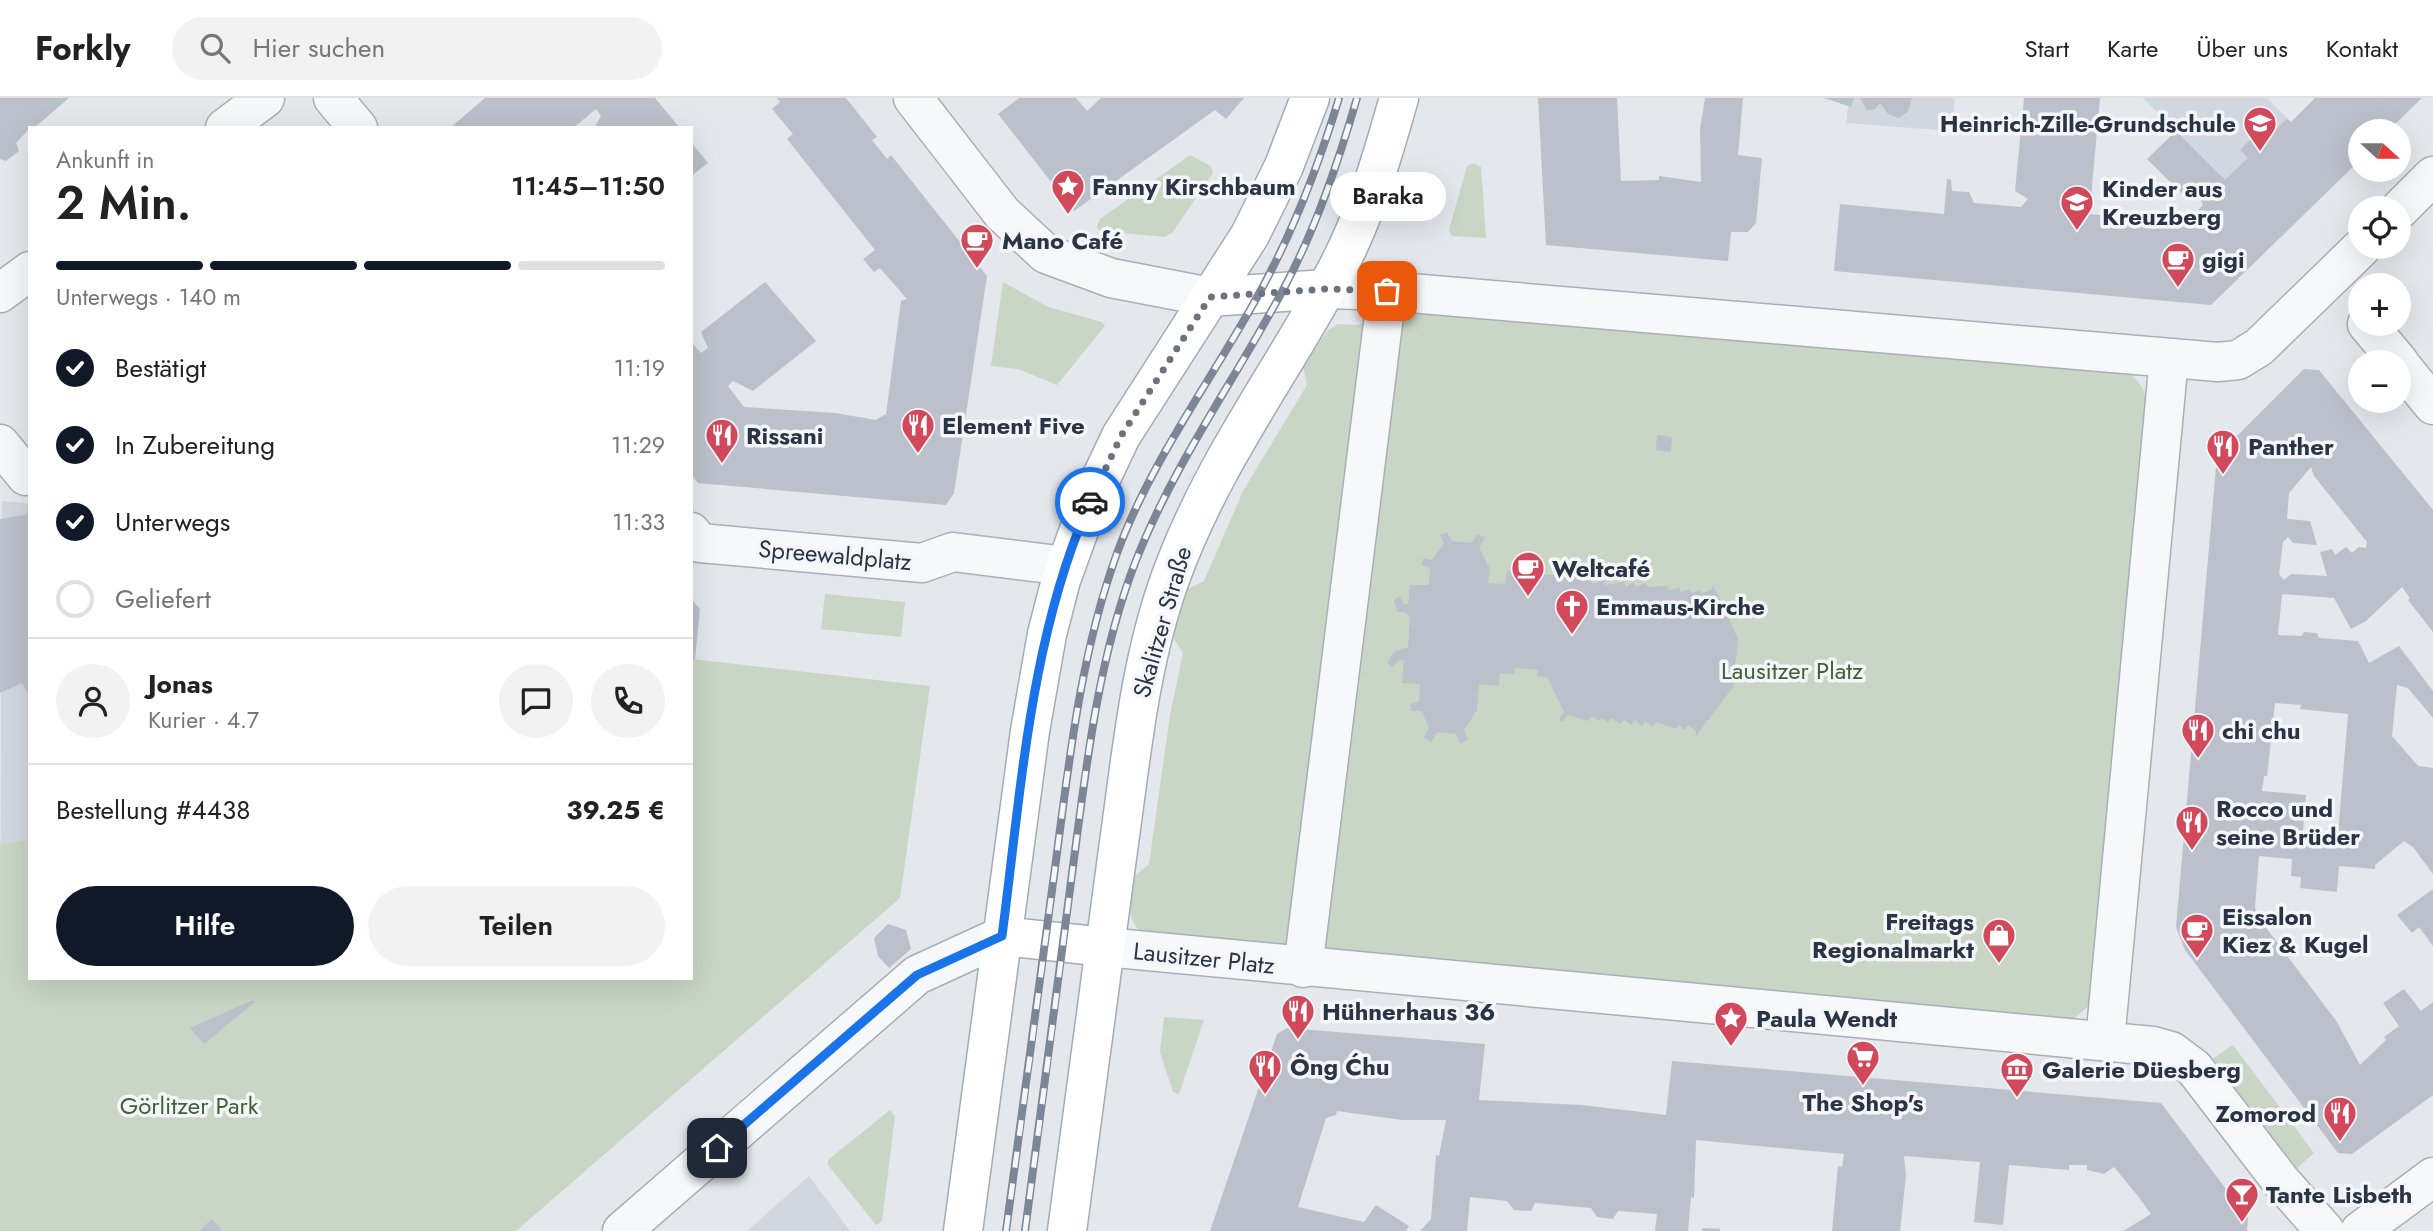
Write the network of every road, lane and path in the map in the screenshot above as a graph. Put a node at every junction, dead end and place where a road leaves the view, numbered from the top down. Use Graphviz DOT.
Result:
graph roads {
  1 [pos="265,98"];
  2 [pos="333,98"];
  3 [pos="913,98"];
  4 [pos="1310,98"];
  5 [pos="1399,98"];
  6 [pos="228,126"];
  7 [pos="356,126"];
  8 [pos="2433,176"];
  9 [pos="2411,197"];
  10 [pos="2350,259"];
  11 [pos="28,272"];
  12 [pos="2330,278"];
  13 [pos="1326,289"];
  14 [pos="1387,291"];
  15 [pos="0,293"];
  16 [pos="1210,297"];
  17 [pos="2348,300"];
  18 [pos="2377,336"];
  19 [pos="2388,350"];
  20 [pos="2169,358"];
  21 [pos="2411,378"];
  22 [pos="2433,405"];
  23 [pos="0,444"];
  24 [pos="26,476"];
  25 [pos="695,538"];
  26 [pos="1066,566"];
  27 [pos="1002,936"];
  28 [pos="1105,947"];
  29 [pos="1303,968"];
  30 [pos="2105,1041"];
  31 [pos="2433,1177"];
  32 [pos="643,1224"];
  33 [pos="963,1231"];
  34 [pos="1067,1231"];
  35 [pos="2325,1231"];
  36 [pos="2360,1231"];
  1 -- 6 [label="street"];
  2 -- 7 [label="street"];
  3 -- 16 [label="street"];
  4 -- 16 [label="main road"];
  5 -- 13 [label="main road, Skalitzer Straße"];
  8 -- 9 [label="street"];
  10 -- 12 [label="street"];
  11 -- 15 [label="street"];
  12 -- 17 [label="street"];
  12 -- 20 [label="street"];
  13 -- 14 [label="street"];
  13 -- 16 [label="main road"];
  13 -- 28 [label="main road, Skalitzer Straße"];
  14 -- 20 [label="street"];
  14 -- 29 [label="street, Lausitzer Platz"];
  16 -- 26 [label="main road"];
  18 -- 19 [label="street"];
  20 -- 30 [label="street"];
  21 -- 22 [label="street"];
  23 -- 24 [label="street"];
  25 -- 26 [label="street, Spreewaldplatz"];
  26 -- 27 [label="main road"];
  27 -- 28 [label="main road"];
  27 -- 32 [label="street"];
  27 -- 33 [label="main road"];
  28 -- 29 [label="street, Lausitzer Platz"];
  28 -- 34 [label="main road, Skalitzer Straße"];
  29 -- 30 [label="street, Lausitzer Platz"];
  30 -- 35 [label="street, Lausitzer Platz"];
  31 -- 36 [label="street"];
}
